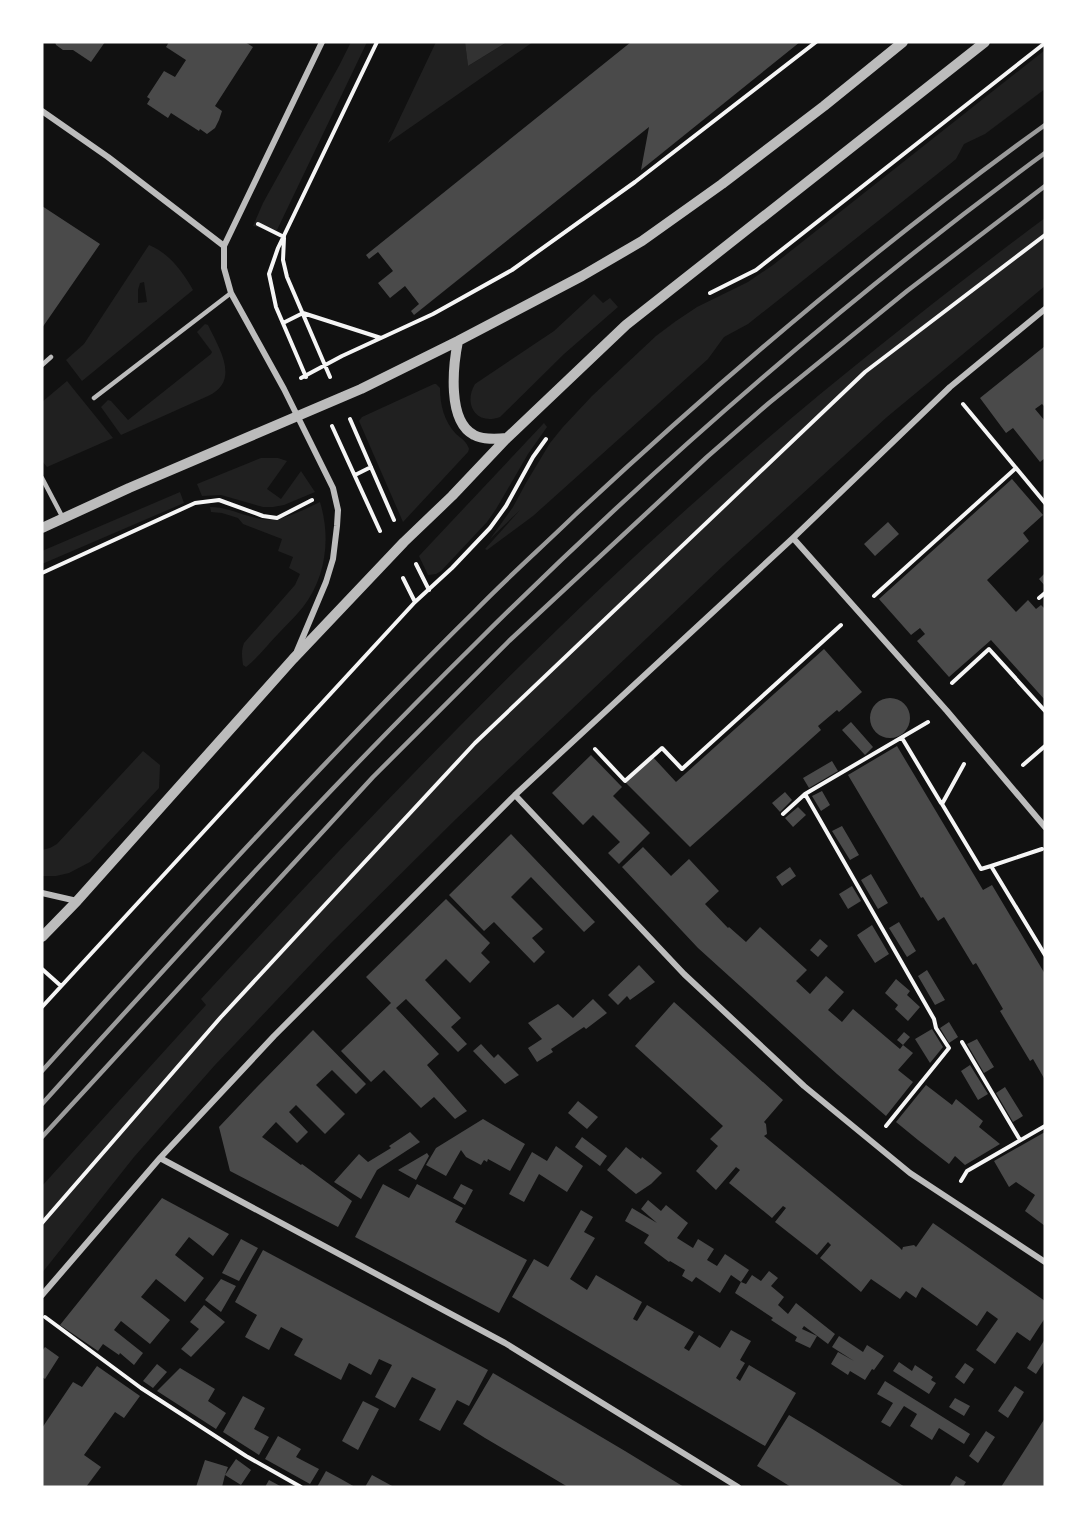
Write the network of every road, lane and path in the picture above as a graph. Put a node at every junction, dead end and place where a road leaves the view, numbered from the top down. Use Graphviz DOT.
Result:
graph roads {
  1 [pos="322,42"];
  2 [pos="377,42"];
  3 [pos="816,42"];
  4 [pos="903,42"];
  5 [pos="985,42"];
  6 [pos="1045,43"];
  7 [pos="42,111"];
  8 [pos="1045,236"];
  9 [pos="284,237"];
  10 [pos="224,246"];
  11 [pos="231,293"];
  12 [pos="703,297"];
  13 [pos="1045,309"];
  14 [pos="303,313"];
  15 [pos="283,323"];
  16 [pos="382,338"];
  17 [pos="458,341"];
  18 [pos="51,357"];
  19 [pos="42,365"];
  20 [pos="325,365"];
  21 [pos="950,387"];
  22 [pos="94,398"];
  23 [pos="339,398"];
  24 [pos="322,406"];
  25 [pos="297,417"];
  26 [pos="507,438"];
  27 [pos="546,438"];
  28 [pos="371,467"];
  29 [pos="1016,468"];
  30 [pos="355,475"];
  31 [pos="42,478"];
  32 [pos="333,488"];
  33 [pos="1045,503"];
  34 [pos="63,518"];
  35 [pos="42,528"];
  36 [pos="793,538"];
  37 [pos="404,542"];
  38 [pos="392,555"];
  39 [pos="42,573"];
  40 [pos="429,590"];
  41 [pos="1045,593"];
  42 [pos="1039,598"];
  43 [pos="415,602"];
  44 [pos="858,610"];
  45 [pos="293,659"];
  46 [pos="936,698"];
  47 [pos="946,711"];
  48 [pos="1045,711"];
  49 [pos="581,735"];
  50 [pos="902,738"];
  51 [pos="975,744"];
  52 [pos="1045,746"];
  53 [pos="1006,781"];
  54 [pos="805,794"];
  55 [pos="515,795"];
  56 [pos="942,804"];
  57 [pos="783,814"];
  58 [pos="1045,827"];
  59 [pos="1045,848"];
  60 [pos="991,866"];
  61 [pos="42,893"];
  62 [pos="77,901"];
  63 [pos="42,937"];
  64 [pos="1045,955"];
  65 [pos="42,969"];
  66 [pos="61,986"];
  67 [pos="42,1007"];
  68 [pos="962,1042"];
  69 [pos="1045,1126"];
  70 [pos="1020,1140"];
  71 [pos="873,1143"];
  72 [pos="160,1158"];
  73 [pos="950,1199"];
  74 [pos="42,1223"];
  75 [pos="1045,1262"];
  76 [pos="42,1296"];
  77 [pos="42,1315"];
  78 [pos="301,1487"];
  79 [pos="738,1487"];
  1 -- 10 [label="street"];
  2 -- 9 [label="path"];
  3 -- 16 [label="path"];
  4 -- 17 [label="street"];
  5 -- 26 [label="street"];
  6 -- 12 [label="path"];
  7 -- 10 [label="street"];
  8 -- 74 [label="path"];
  9 -- 14 [label="path"];
  9 -- 15 [label="path"];
  10 -- 11 [label="street"];
  11 -- 22 [label="lane"];
  11 -- 25 [label="street"];
  13 -- 21 [label="street"];
  14 -- 15 [label="path"];
  14 -- 16 [label="path"];
  14 -- 20 [label="path"];
  15 -- 20 [label="path"];
  16 -- 20 [label="path"];
  17 -- 23 [label="street"];
  17 -- 26 [label="street"];
  18 -- 19 [label="lane"];
  20 -- 23 [label="path"];
  21 -- 29 [label="path"];
  21 -- 36 [label="street"];
  23 -- 24 [label="street"];
  23 -- 28 [label="path"];
  24 -- 25 [label="street"];
  24 -- 30 [label="path"];
  25 -- 32 [label="street"];
  25 -- 34 [label="street"];
  26 -- 37 [label="street"];
  27 -- 40 [label="path"];
  28 -- 30 [label="path"];
  28 -- 37 [label="path"];
  29 -- 33 [label="path"];
  29 -- 44 [label="path"];
  30 -- 32 [label="path"];
  30 -- 38 [label="path"];
  31 -- 34 [label="lane"];
  32 -- 39 [label="path"];
  32 -- 45 [label="street"];
  34 -- 35 [label="street"];
  36 -- 44 [label="street"];
  36 -- 49 [label="street"];
  37 -- 38 [label="street"];
  37 -- 40 [label="path"];
  38 -- 43 [label="path"];
  38 -- 45 [label="street"];
  40 -- 43 [label="path"];
  41 -- 42 [label="path"];
  43 -- 66 [label="path"];
  44 -- 46 [label="street"];
  44 -- 49 [label="path"];
  45 -- 62 [label="street"];
  46 -- 47 [label="street"];
  46 -- 48 [label="path"];
  47 -- 50 [label="path"];
  47 -- 51 [label="street"];
  49 -- 55 [label="street"];
  50 -- 54 [label="path"];
  50 -- 56 [label="path"];
  51 -- 53 [label="street"];
  51 -- 56 [label="path"];
  52 -- 53 [label="path"];
  53 -- 58 [label="street"];
  54 -- 57 [label="path"];
  54 -- 71 [label="path"];
  55 -- 71 [label="street"];
  55 -- 72 [label="street"];
  56 -- 60 [label="path"];
  59 -- 60 [label="path"];
  60 -- 64 [label="path"];
  61 -- 62 [label="street"];
  62 -- 63 [label="street"];
  65 -- 66 [label="path"];
  66 -- 67 [label="path"];
  68 -- 70 [label="path"];
  69 -- 70 [label="path"];
  70 -- 73 [label="path"];
  71 -- 73 [label="street"];
  72 -- 76 [label="street"];
  72 -- 79 [label="street"];
  73 -- 75 [label="street"];
  77 -- 78 [label="path"];
}
